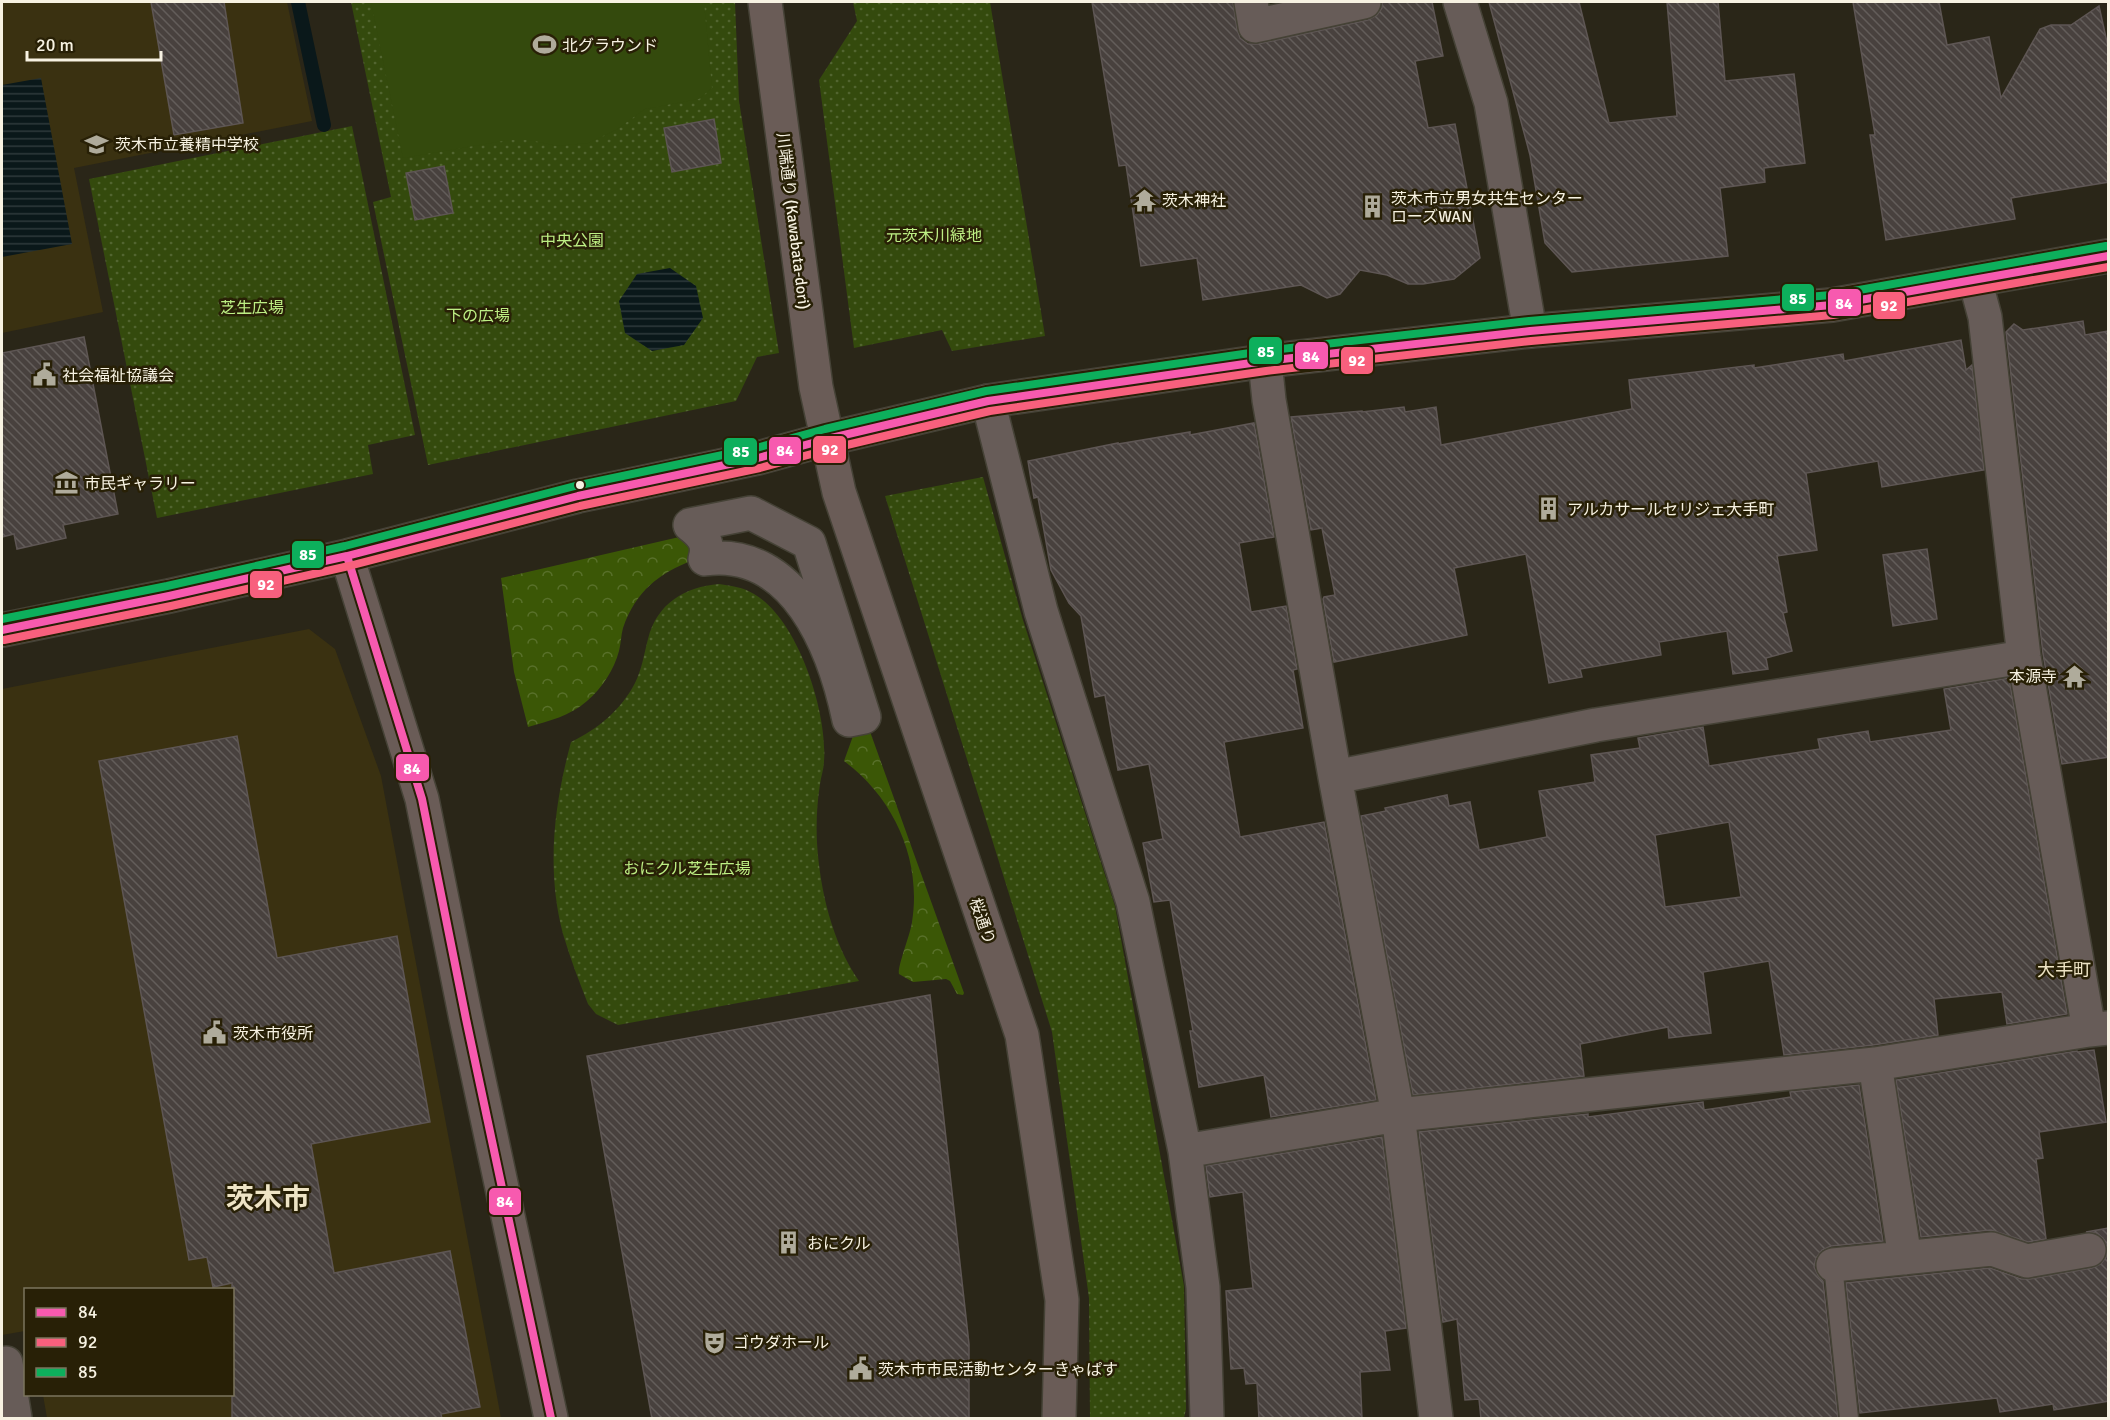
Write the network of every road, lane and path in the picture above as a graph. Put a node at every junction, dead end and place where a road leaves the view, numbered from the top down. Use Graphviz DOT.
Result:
graph roads {
  1 [pos="765,2"];
  2 [pos="1251,2"];
  3 [pos="1364,2"];
  4 [pos="1460,2"];
  5 [pos="2109,256"];
  6 [pos="1975,280"];
  7 [pos="1530,332"];
  8 [pos="1265,361"];
  9 [pos="973,404"];
  10 [pos="827,439"];
  11 [pos="699,532"];
  12 [pos="347,556"];
  13 [pos="2,630"];
  14 [pos="2024,657"];
  15 [pos="1335,777"];
  16 [pos="2099,1029"];
  17 [pos="1875,1064"];
  18 [pos="1398,1115"];
  19 [pos="1185,1151"];
  20 [pos="2089,1250"];
  21 [pos="1905,1257"];
  22 [pos="1833,1265"];
  23 [pos="2,1364"];
  24 [pos="15,1419"];
  25 [pos="551,1419"];
  26 [pos="1059,1419"];
  27 [pos="1207,1419"];
  28 [pos="1436,1419"];
  29 [pos="1849,1419"];
  1 -- 10 [label="street, 川端通り (Kawabata-dori)"];
  2 -- 3 [label="street"];
  4 -- 7 [label="street"];
  5 -- 6 [label="street"];
  6 -- 7 [label="street"];
  6 -- 14 [label="street"];
  7 -- 8 [label="street"];
  8 -- 9 [label="street"];
  8 -- 15 [label="street"];
  9 -- 10 [label="street"];
  9 -- 19 [label="street"];
  10 -- 12 [label="street"];
  10 -- 26 [label="street, 桜通り"];
  11 -- 11 [label="street"];
  12 -- 13 [label="street"];
  12 -- 25 [label="street"];
  14 -- 15 [label="street"];
  14 -- 16 [label="street"];
  15 -- 18 [label="street"];
  16 -- 17 [label="street"];
  17 -- 18 [label="street"];
  17 -- 21 [label="street"];
  18 -- 19 [label="street"];
  18 -- 28 [label="street"];
  19 -- 27 [label="street"];
  20 -- 21 [label="street"];
  21 -- 22 [label="street"];
  22 -- 29 [label="lane"];
  23 -- 24 [label="street"];
}
